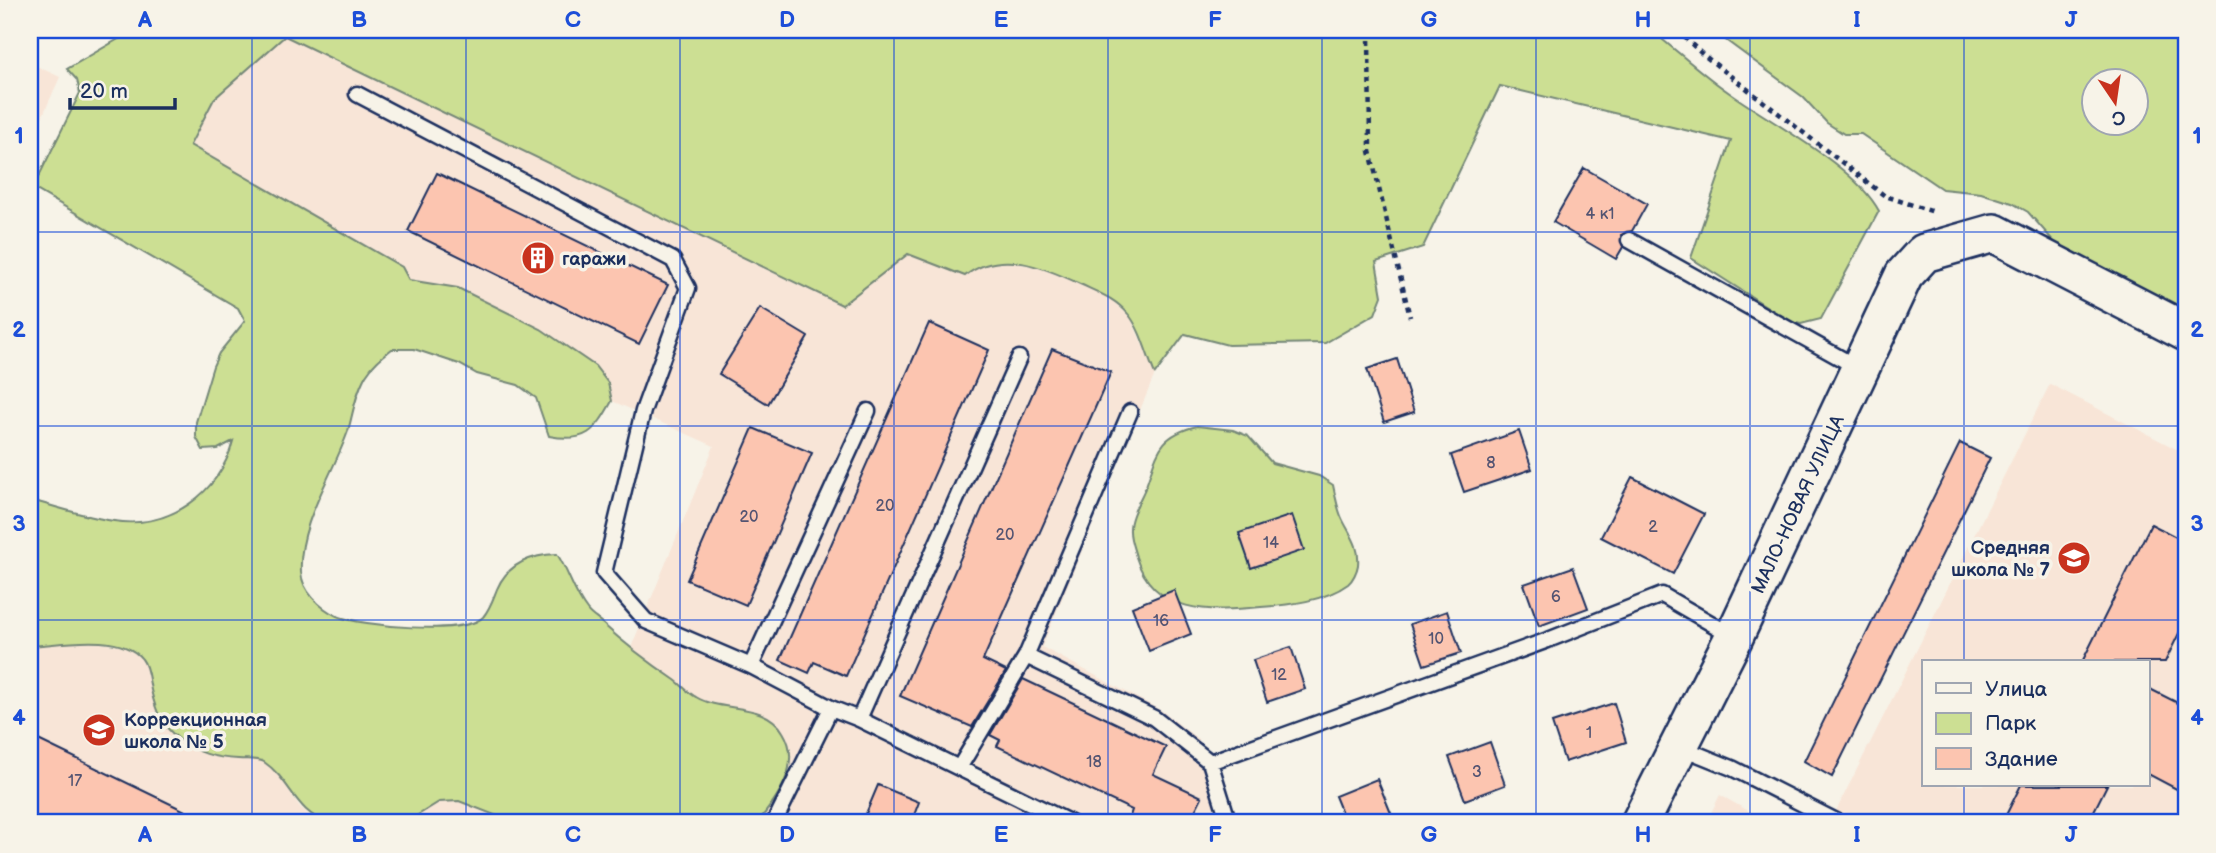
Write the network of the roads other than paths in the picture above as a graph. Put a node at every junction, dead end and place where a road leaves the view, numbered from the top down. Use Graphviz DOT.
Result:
graph roads {
  1 [pos="358,94"];
  2 [pos="1629,240"];
  3 [pos="2186,332"];
  4 [pos="1019,358"];
  5 [pos="1860,369"];
  6 [pos="868,411"];
  7 [pos="1130,412"];
  8 [pos="1734,637"];
  9 [pos="1027,656"];
  10 [pos="751,666"];
  11 [pos="831,708"];
  12 [pos="859,719"];
  13 [pos="1677,746"];
  14 [pos="1210,762"];
  15 [pos="959,768"];
  16 [pos="774,823"];
  17 [pos="1071,823"];
  18 [pos="1229,823"];
  19 [pos="1640,823"];
  20 [pos="1840,823"];
  1 -- 10 [label="lane"];
  2 -- 5 [label="lane"];
  3 -- 5 [label="street, МАЛО-НОВАЯ УЛИЦА"];
  4 -- 12 [label="lane"];
  5 -- 8 [label="street, МАЛО-НОВАЯ УЛИЦА"];
  6 -- 10 [label="lane"];
  7 -- 9 [label="lane"];
  8 -- 13 [label="street, МАЛО-НОВАЯ УЛИЦА"];
  8 -- 14 [label="lane"];
  9 -- 14 [label="lane"];
  9 -- 15 [label="lane"];
  10 -- 11 [label="lane"];
  11 -- 12 [label="lane"];
  11 -- 16 [label="lane"];
  12 -- 15 [label="lane"];
  13 -- 19 [label="street, МАЛО-НОВАЯ УЛИЦА"];
  13 -- 20 [label="lane"];
  14 -- 18 [label="lane"];
  15 -- 17 [label="lane"];
}
